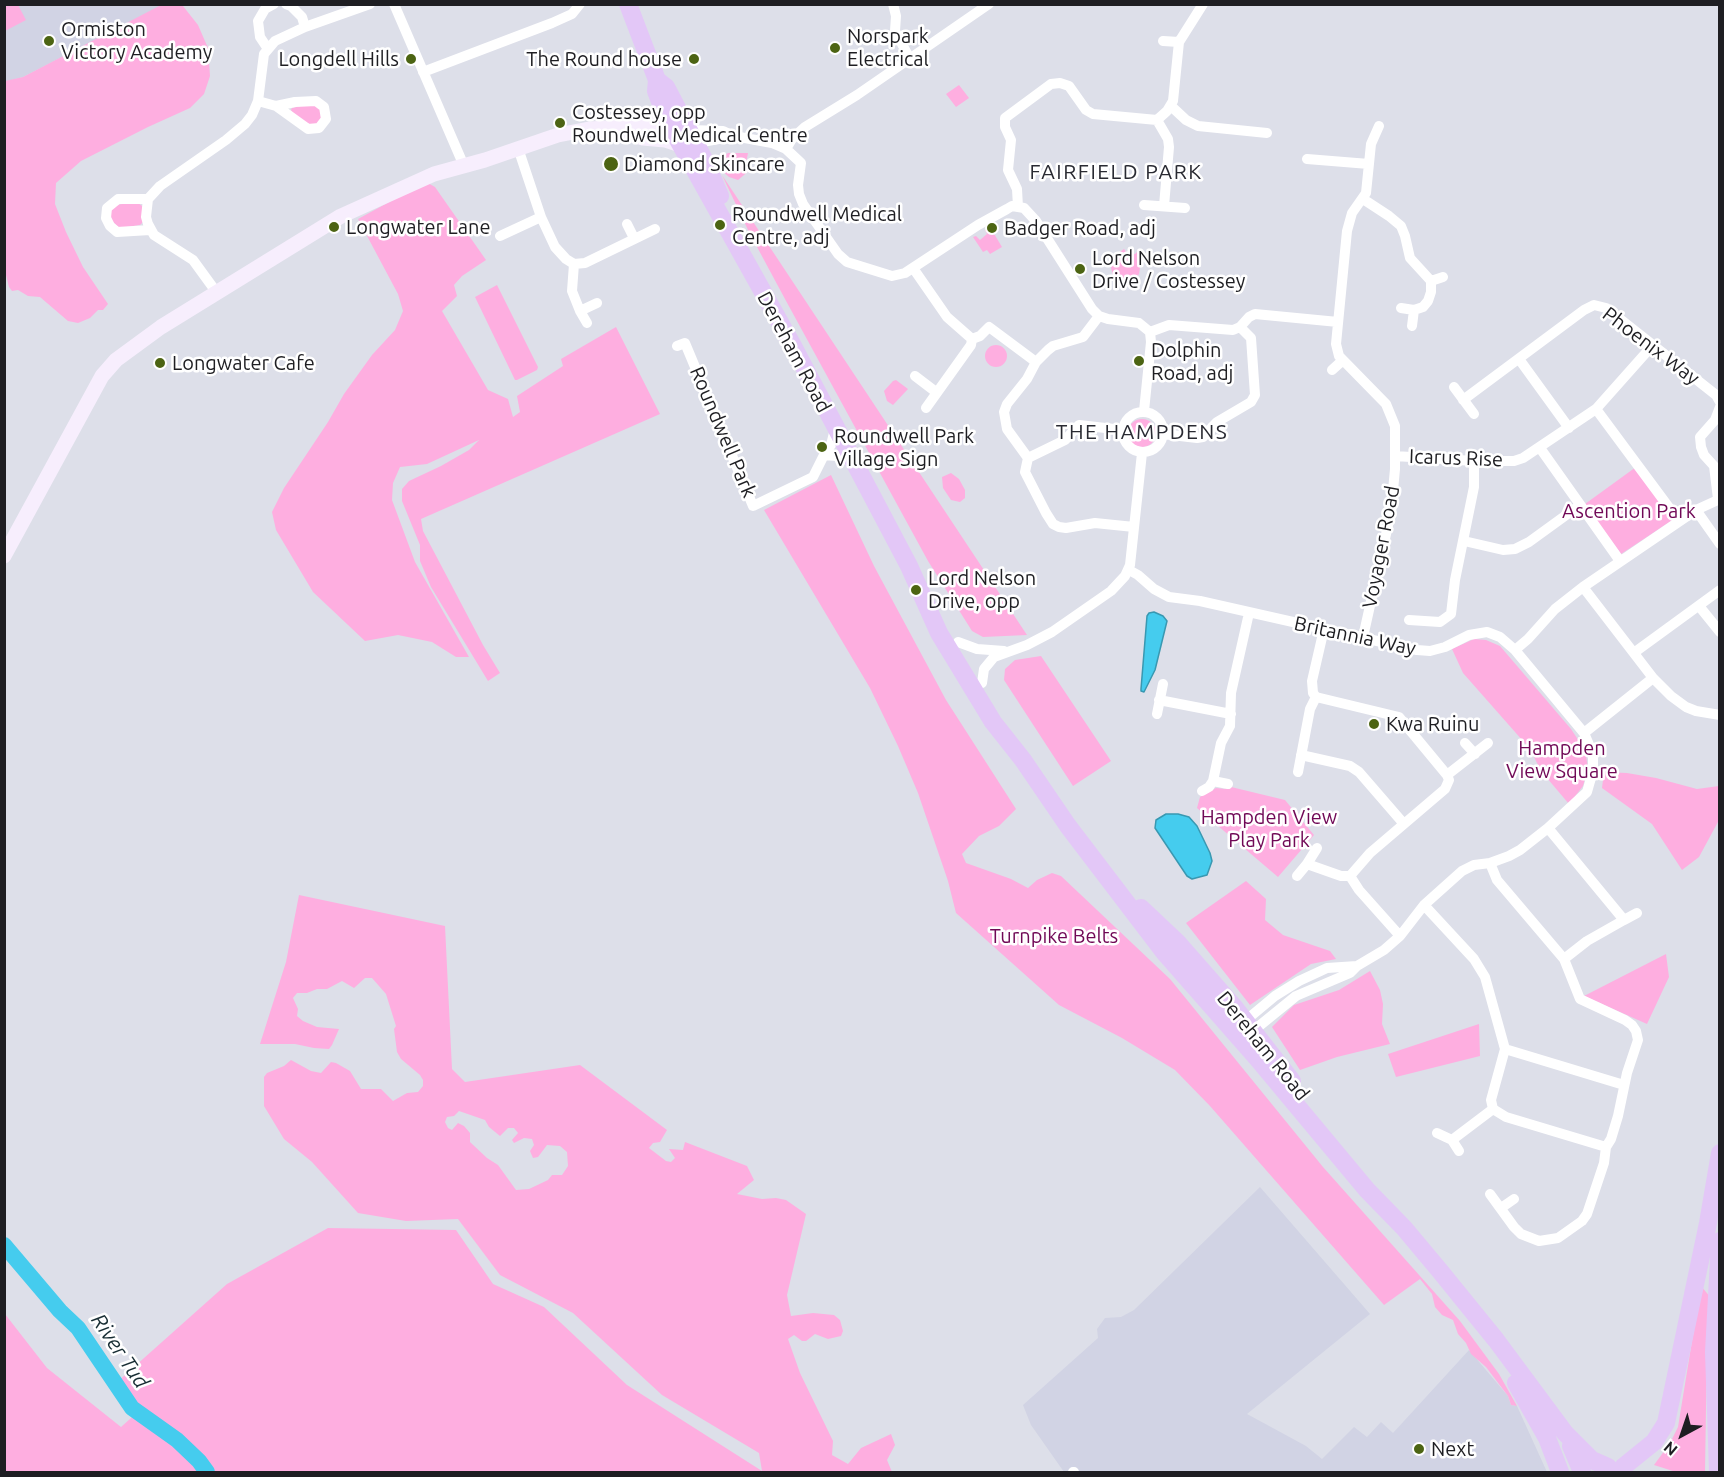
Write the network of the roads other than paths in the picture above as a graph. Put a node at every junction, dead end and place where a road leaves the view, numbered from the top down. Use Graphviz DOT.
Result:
graph roads {
  1 [pos="274,4"];
  2 [pos="286,4"];
  3 [pos="370,4"];
  4 [pos="394,4"];
  5 [pos="628,4"];
  6 [pos="893,4"];
  7 [pos="989,4"];
  8 [pos="1203,4"];
  9 [pos="576,9"];
  10 [pos="305,27"];
  11 [pos="1163,41"];
  12 [pos="1179,42"];
  13 [pos="268,49"];
  14 [pos="910,59"];
  15 [pos="423,72"];
  16 [pos="657,81"];
  17 [pos="258,101"];
  18 [pos="276,106"];
  19 [pos="1171,106"];
  20 [pos="667,120"];
  21 [pos="1157,120"];
  22 [pos="1379,126"];
  23 [pos="612,129"];
  24 [pos="1268,133"];
  25 [pos="689,140"];
  26 [pos="518,148"];
  27 [pos="786,149"];
  28 [pos="1306,159"];
  29 [pos="1369,164"];
  30 [pos="464,166"];
  31 [pos="148,199"];
  32 [pos="1363,199"];
  33 [pos="1144,205"];
  34 [pos="1164,206"];
  35 [pos="1018,207"];
  36 [pos="1185,208"];
  37 [pos="541,217"];
  38 [pos="627,224"];
  39 [pos="655,229"];
  40 [pos="150,230"];
  41 [pos="500,236"];
  42 [pos="634,238"];
  43 [pos="574,264"];
  44 [pos="913,268"];
  45 [pos="1443,277"];
  46 [pos="1431,281"];
  47 [pos="217,293"];
  48 [pos="597,303"];
  49 [pos="1401,308"];
  50 [pos="1414,310"];
  51 [pos="580,311"];
  52 [pos="1099,316"];
  53 [pos="1338,322"];
  54 [pos="587,323"];
  55 [pos="1412,326"];
  56 [pos="1240,327"];
  57 [pos="1150,332"];
  58 [pos="972,339"];
  59 [pos="686,343"];
  60 [pos="1652,346"];
  61 [pos="1519,358"];
  62 [pos="1343,360"];
  63 [pos="1036,362"];
  64 [pos="1332,370"];
  65 [pos="915,376"];
  66 [pos="1454,387"];
  67 [pos="936,392"];
  68 [pos="1463,400"];
  69 [pos="1719,402"];
  70 [pos="1719,406"];
  71 [pos="926,408"];
  72 [pos="1596,409"];
  73 [pos="1144,411"];
  74 [pos="1474,414"];
  75 [pos="1569,428"];
  76 [pos="835,429"];
  77 [pos="1123,430"];
  78 [pos="1163,434"];
  79 [pos="1540,448"];
  80 [pos="1142,453"];
  81 [pos="824,455"];
  82 [pos="1395,456"];
  83 [pos="1028,458"];
  84 [pos="1474,461"];
  85 [pos="853,462"];
  86 [pos="1719,499"];
  87 [pos="1580,505"];
  88 [pos="1696,510"];
  89 [pos="1679,520"];
  90 [pos="1134,527"];
  91 [pos="1464,541"];
  92 [pos="1719,544"];
  93 [pos="4,556"];
  94 [pos="1620,561"];
  95 [pos="909,566"];
  96 [pos="1129,570"];
  97 [pos="1583,587"];
  98 [pos="1719,590"];
  99 [pos="1699,606"];
  100 [pos="1249,613"];
  101 [pos="1409,620"];
  102 [pos="1324,629"];
  103 [pos="1719,632"];
  104 [pos="1363,637"];
  105 [pos="958,642"];
  106 [pos="1515,650"];
  107 [pos="1008,651"];
  108 [pos="1635,652"];
  109 [pos="1653,678"];
  110 [pos="982,683"];
  111 [pos="1163,684"];
  112 [pos="1316,697"];
  113 [pos="1159,700"];
  114 [pos="1157,714"];
  115 [pos="1231,714"];
  116 [pos="1719,715"];
  117 [pos="1584,733"];
  118 [pos="1466,743"];
  119 [pos="1488,743"];
  120 [pos="1475,754"];
  121 [pos="1301,755"];
  122 [pos="1023,760"];
  123 [pos="1298,772"];
  124 [pos="1447,775"];
  125 [pos="1214,781"];
  126 [pos="1227,784"];
  127 [pos="1202,791"];
  128 [pos="1404,824"];
  129 [pos="1548,828"];
  130 [pos="1317,848"];
  131 [pos="1490,863"];
  132 [pos="1307,864"];
  133 [pos="1297,876"];
  134 [pos="1350,876"];
  135 [pos="1424,905"];
  136 [pos="1637,913"];
  137 [pos="1624,920"];
  138 [pos="1400,936"];
  139 [pos="1564,959"];
  140 [pos="1245,1029"];
  141 [pos="1505,1049"];
  142 [pos="1624,1085"];
  143 [pos="1493,1109"];
  144 [pos="1437,1133"];
  145 [pos="1452,1140"];
  146 [pos="1606,1147"];
  147 [pos="1459,1151"];
  148 [pos="1719,1153"];
  149 [pos="1490,1194"];
  150 [pos="1514,1198"];
  151 [pos="1501,1208"];
  152 [pos="1719,1241"];
  153 [pos="1496,1340"];
  154 [pos="1565,1433"];
  155 [pos="1615,1470"];
  156 [pos="1560,1473"];
  157 [pos="1582,1473"];
  158 [pos="1718,1473"];
  1 -- 13 [label="street"];
  2 -- 10 [label="street"];
  3 -- 10 [label="street"];
  4 -- 15 [label="street"];
  5 -- 16 [label="highway, Dereham Road"];
  6 -- 14 [label="street"];
  7 -- 14 [label="street"];
  8 -- 12 [label="street"];
  9 -- 15 [label="street"];
  10 -- 13 [label="street"];
  11 -- 12 [label="street"];
  12 -- 19 [label="street"];
  13 -- 17 [label="street"];
  14 -- 27 [label="street"];
  15 -- 30 [label="street"];
  16 -- 20 [label="highway, Dereham Road"];
  16 -- 25 [label="highway, Dereham Road"];
  17 -- 18 [label="street"];
  17 -- 31 [label="street"];
  19 -- 21 [label="street"];
  19 -- 24 [label="street"];
  20 -- 23 [label="street"];
  20 -- 25 [label="highway, Dereham Road"];
  21 -- 34 [label="street"];
  21 -- 35 [label="street"];
  22 -- 29 [label="street"];
  23 -- 25 [label="street"];
  23 -- 26 [label="street"];
  25 -- 27 [label="street"];
  25 -- 76 [label="highway, Dereham Road"];
  26 -- 30 [label="street"];
  26 -- 37 [label="street"];
  27 -- 44 [label="street"];
  28 -- 29 [label="street"];
  29 -- 32 [label="street"];
  30 -- 47 [label="street"];
  31 -- 40 [label="street"];
  31 -- 40 [label="street"];
  32 -- 46 [label="street"];
  32 -- 53 [label="street"];
  33 -- 34 [label="street"];
  34 -- 36 [label="street"];
  35 -- 44 [label="street"];
  35 -- 52 [label="street"];
  37 -- 41 [label="street"];
  37 -- 43 [label="street"];
  38 -- 42 [label="street"];
  39 -- 42 [label="street"];
  40 -- 47 [label="street"];
  42 -- 43 [label="street"];
  43 -- 51 [label="street"];
  44 -- 58 [label="street"];
  45 -- 46 [label="street"];
  46 -- 50 [label="street"];
  47 -- 93 [label="street"];
  48 -- 51 [label="street"];
  49 -- 50 [label="street"];
  50 -- 55 [label="street"];
  51 -- 54 [label="street"];
  52 -- 57 [label="street"];
  52 -- 63 [label="street"];
  53 -- 56 [label="street"];
  53 -- 62 [label="street"];
  56 -- 57 [label="street"];
  56 -- 78 [label="street"];
  57 -- 73 [label="street"];
  58 -- 63 [label="street"];
  58 -- 67 [label="street"];
  59 -- 81 [label="street, Roundwell Park"];
  60 -- 61 [label="street, Phoenix Way"];
  60 -- 69 [label="street, Phoenix Way"];
  60 -- 72 [label="street, Icarus Rise"];
  61 -- 68 [label="street, Phoenix Way"];
  61 -- 75 [label="street"];
  62 -- 64 [label="street"];
  62 -- 82 [label="street, Voyager Road"];
  63 -- 83 [label="street"];
  65 -- 67 [label="street"];
  66 -- 68 [label="street"];
  67 -- 71 [label="street"];
  68 -- 74 [label="street"];
  70 -- 86 [label="street"];
  72 -- 75 [label="street, Icarus Rise"];
  72 -- 89 [label="street"];
  73 -- 77 [label="street"];
  73 -- 78 [label="street"];
  75 -- 79 [label="street, Icarus Rise"];
  76 -- 81 [label="street, Roundwell Park"];
  76 -- 85 [label="highway, Dereham Road"];
  77 -- 80 [label="street"];
  77 -- 83 [label="street"];
  78 -- 80 [label="street"];
  79 -- 84 [label="street, Icarus Rise"];
  79 -- 87 [label="street"];
  80 -- 90 [label="street"];
  81 -- 85 [label="street"];
  82 -- 84 [label="street, Icarus Rise"];
  82 -- 104 [label="street, Voyager Road"];
  83 -- 90 [label="street"];
  84 -- 91 [label="street"];
  85 -- 95 [label="highway, Dereham Road"];
  86 -- 88 [label="street"];
  87 -- 91 [label="street"];
  87 -- 94 [label="street"];
  88 -- 89 [label="street"];
  88 -- 92 [label="street"];
  89 -- 94 [label="street"];
  90 -- 96 [label="street"];
  91 -- 101 [label="street"];
  94 -- 97 [label="street"];
  95 -- 105 [label="highway, Dereham Road"];
  95 -- 122 [label="highway, Dereham Road"];
  96 -- 100 [label="street, Britannia Way"];
  96 -- 107 [label="street"];
  97 -- 106 [label="street"];
  97 -- 108 [label="street"];
  98 -- 99 [label="street"];
  99 -- 103 [label="street"];
  99 -- 108 [label="street"];
  100 -- 102 [label="street, Britannia Way"];
  100 -- 115 [label="street"];
  102 -- 104 [label="street, Britannia Way"];
  102 -- 112 [label="street"];
  104 -- 106 [label="street, Britannia Way"];
  105 -- 107 [label="street"];
  105 -- 110 [label="highway, Dereham Road"];
  106 -- 117 [label="street, Britannia Way"];
  107 -- 110 [label="street"];
  108 -- 109 [label="street"];
  109 -- 116 [label="street"];
  109 -- 117 [label="street"];
  110 -- 122 [label="highway, Dereham Road"];
  111 -- 113 [label="street"];
  112 -- 121 [label="street"];
  112 -- 124 [label="street"];
  113 -- 114 [label="street"];
  113 -- 115 [label="street"];
  115 -- 125 [label="street"];
  117 -- 129 [label="street, Britannia Way"];
  118 -- 120 [label="street"];
  119 -- 120 [label="street"];
  120 -- 124 [label="street"];
  121 -- 123 [label="street"];
  121 -- 128 [label="street"];
  122 -- 140 [label="highway, Dereham Road"];
  124 -- 128 [label="street"];
  125 -- 126 [label="street"];
  125 -- 127 [label="street"];
  128 -- 134 [label="street"];
  129 -- 131 [label="street, Britannia Way"];
  129 -- 137 [label="street"];
  130 -- 132 [label="street"];
  131 -- 135 [label="street, Britannia Way"];
  131 -- 139 [label="street"];
  132 -- 133 [label="street"];
  132 -- 134 [label="street"];
  134 -- 138 [label="street"];
  135 -- 138 [label="street, Britannia Way"];
  135 -- 141 [label="street"];
  136 -- 137 [label="street"];
  137 -- 139 [label="street"];
  138 -- 140 [label="street, Britannia Way"];
  139 -- 142 [label="street"];
  140 -- 153 [label="highway, Dereham Road"];
  141 -- 142 [label="street"];
  141 -- 143 [label="street"];
  142 -- 146 [label="street"];
  143 -- 145 [label="street"];
  143 -- 146 [label="street"];
  144 -- 145 [label="street"];
  145 -- 147 [label="street"];
  146 -- 151 [label="street"];
  148 -- 155 [label="highway"];
  149 -- 151 [label="street"];
  150 -- 151 [label="street"];
  152 -- 158 [label="highway"];
  153 -- 154 [label="highway, Dereham Road"];
  153 -- 156 [label="highway"];
  154 -- 155 [label="highway, Dereham Road"];
  154 -- 157 [label="highway, Dereham Road"];
}
